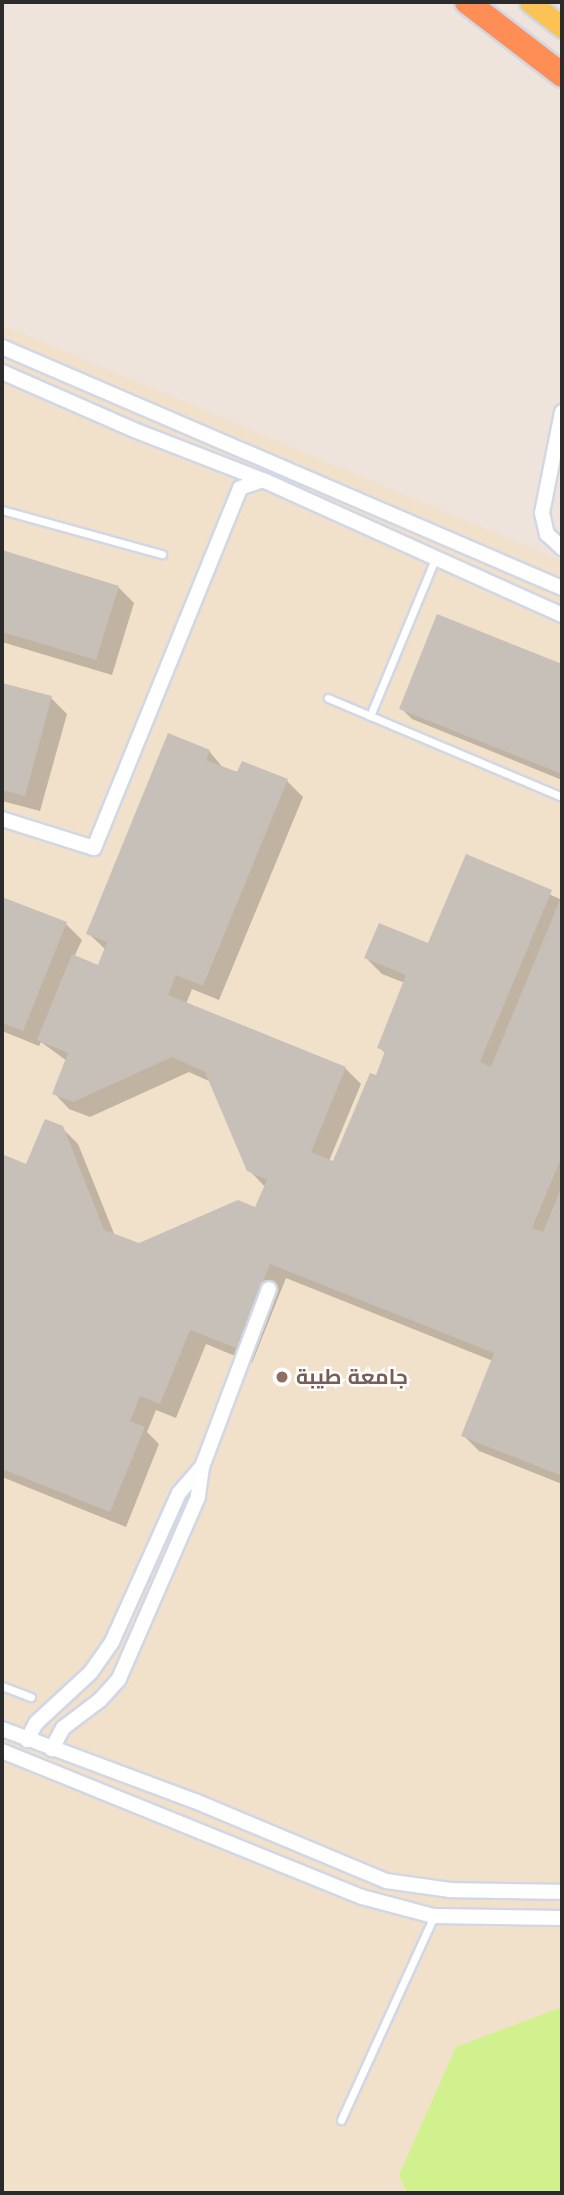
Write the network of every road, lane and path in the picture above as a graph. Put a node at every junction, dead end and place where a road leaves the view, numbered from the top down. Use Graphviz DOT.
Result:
graph roads {
  1 [pos="467,2"];
  2 [pos="530,2"];
  3 [pos="562,27"];
  4 [pos="562,75"];
  5 [pos="2,347"];
  6 [pos="2,372"];
  7 [pos="562,412"];
  8 [pos="263,480"];
  9 [pos="2,510"];
  10 [pos="562,548"];
  11 [pos="162,554"];
  12 [pos="437,556"];
  13 [pos="562,589"];
  14 [pos="562,615"];
  15 [pos="328,698"];
  16 [pos="370,716"];
  17 [pos="562,797"];
  18 [pos="2,819"];
  19 [pos="269,1289"];
  20 [pos="202,1467"];
  21 [pos="2,1686"];
  22 [pos="31,1697"];
  23 [pos="2,1729"];
  24 [pos="27,1740"];
  25 [pos="52,1749"];
  26 [pos="2,1751"];
  27 [pos="562,1892"];
  28 [pos="434,1916"];
  29 [pos="562,1918"];
  30 [pos="341,2120"];
  1 -- 4 [label="highway"];
  2 -- 3 [label="main road"];
  5 -- 13 [label="street"];
  6 -- 8 [label="street"];
  7 -- 10 [label="street"];
  8 -- 12 [label="street"];
  8 -- 18 [label="street"];
  9 -- 11 [label="lane"];
  12 -- 14 [label="street"];
  12 -- 16 [label="lane"];
  15 -- 16 [label="lane"];
  16 -- 17 [label="lane"];
  19 -- 20 [label="street"];
  20 -- 24 [label="street"];
  20 -- 25 [label="street"];
  21 -- 22 [label="lane"];
  23 -- 24 [label="street"];
  24 -- 25 [label="street"];
  25 -- 27 [label="street"];
  26 -- 28 [label="street"];
  28 -- 29 [label="street"];
  28 -- 30 [label="lane"];
}
